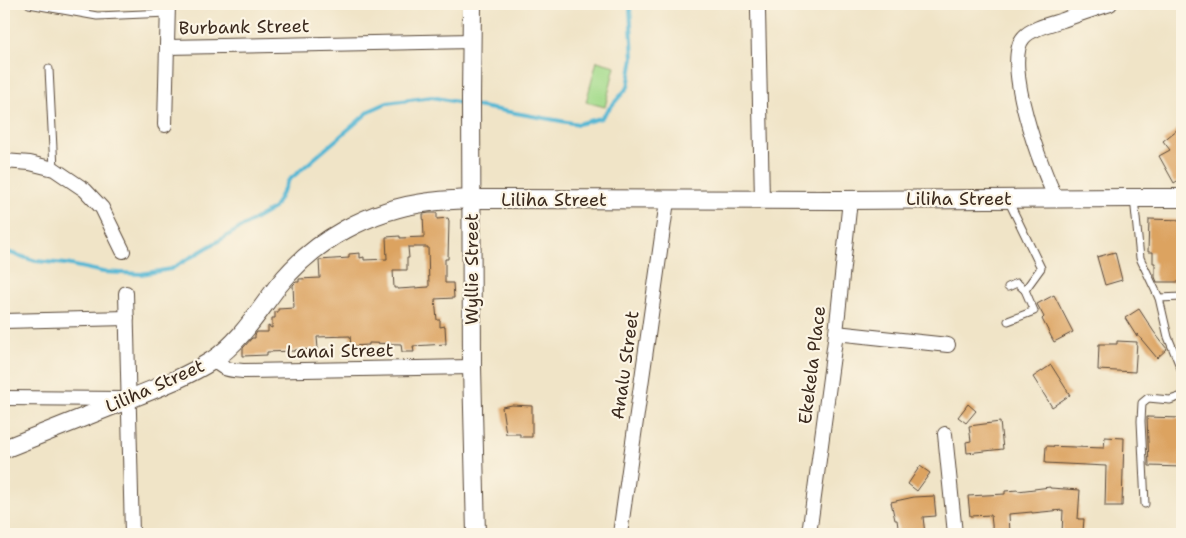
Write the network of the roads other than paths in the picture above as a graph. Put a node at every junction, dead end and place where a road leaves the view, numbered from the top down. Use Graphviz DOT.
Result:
graph roads {
  1 [pos="29,4"];
  2 [pos="472,4"];
  3 [pos="1110,4"];
  4 [pos="168,8"];
  5 [pos="758,10"];
  6 [pos="472,41"];
  7 [pos="166,47"];
  8 [pos="49,70"];
  9 [pos="165,125"];
  10 [pos="4,161"];
  11 [pos="54,169"];
  12 [pos="1056,198"];
  13 [pos="1134,198"];
  14 [pos="1182,198"];
  15 [pos="1008,199"];
  16 [pos="471,200"];
  17 [pos="762,200"];
  18 [pos="850,200"];
  19 [pos="667,201"];
  20 [pos="123,251"];
  21 [pos="1008,287"];
  22 [pos="1025,290"];
  23 [pos="126,293"];
  24 [pos="1182,297"];
  25 [pos="1159,298"];
  26 [pos="127,318"];
  27 [pos="4,321"];
  28 [pos="1008,321"];
  29 [pos="836,333"];
  30 [pos="948,345"];
  31 [pos="214,359"];
  32 [pos="472,367"];
  33 [pos="1182,371"];
  34 [pos="1182,396"];
  35 [pos="4,398"];
  36 [pos="129,399"];
  37 [pos="945,434"];
  38 [pos="4,449"];
  39 [pos="1145,504"];
  40 [pos="132,534"];
  41 [pos="476,534"];
  42 [pos="620,534"];
  43 [pos="809,534"];
  44 [pos="955,534"];
  1 -- 4 [label="lane"];
  2 -- 6 [label="street, Wyllie Street"];
  3 -- 12 [label="street"];
  4 -- 7 [label="street"];
  5 -- 17 [label="street"];
  6 -- 7 [label="street, Burbank Street"];
  6 -- 16 [label="street, Wyllie Street"];
  7 -- 9 [label="street"];
  8 -- 11 [label="lane"];
  10 -- 11 [label="street"];
  11 -- 20 [label="street"];
  12 -- 13 [label="street, Liliha Street"];
  12 -- 15 [label="street, Liliha Street"];
  13 -- 14 [label="street, Liliha Street"];
  13 -- 25 [label="lane"];
  15 -- 18 [label="street, Liliha Street"];
  15 -- 22 [label="lane"];
  16 -- 19 [label="street, Liliha Street"];
  16 -- 31 [label="street, Liliha Street"];
  16 -- 32 [label="street, Wyllie Street"];
  17 -- 18 [label="street, Liliha Street"];
  17 -- 19 [label="street, Liliha Street"];
  18 -- 29 [label="street, Ekekela Place"];
  19 -- 42 [label="street, Analu Street"];
  21 -- 22 [label="lane"];
  22 -- 28 [label="lane"];
  23 -- 26 [label="street"];
  24 -- 25 [label="lane"];
  25 -- 33 [label="lane"];
  26 -- 27 [label="street"];
  26 -- 36 [label="street"];
  29 -- 30 [label="street"];
  29 -- 43 [label="street, Ekekela Place"];
  31 -- 32 [label="street, Lanai Street"];
  31 -- 36 [label="street, Liliha Street"];
  32 -- 41 [label="street, Wyllie Street"];
  34 -- 39 [label="lane"];
  35 -- 36 [label="street"];
  36 -- 38 [label="street, Liliha Street"];
  36 -- 40 [label="street"];
  37 -- 44 [label="street"];
}
